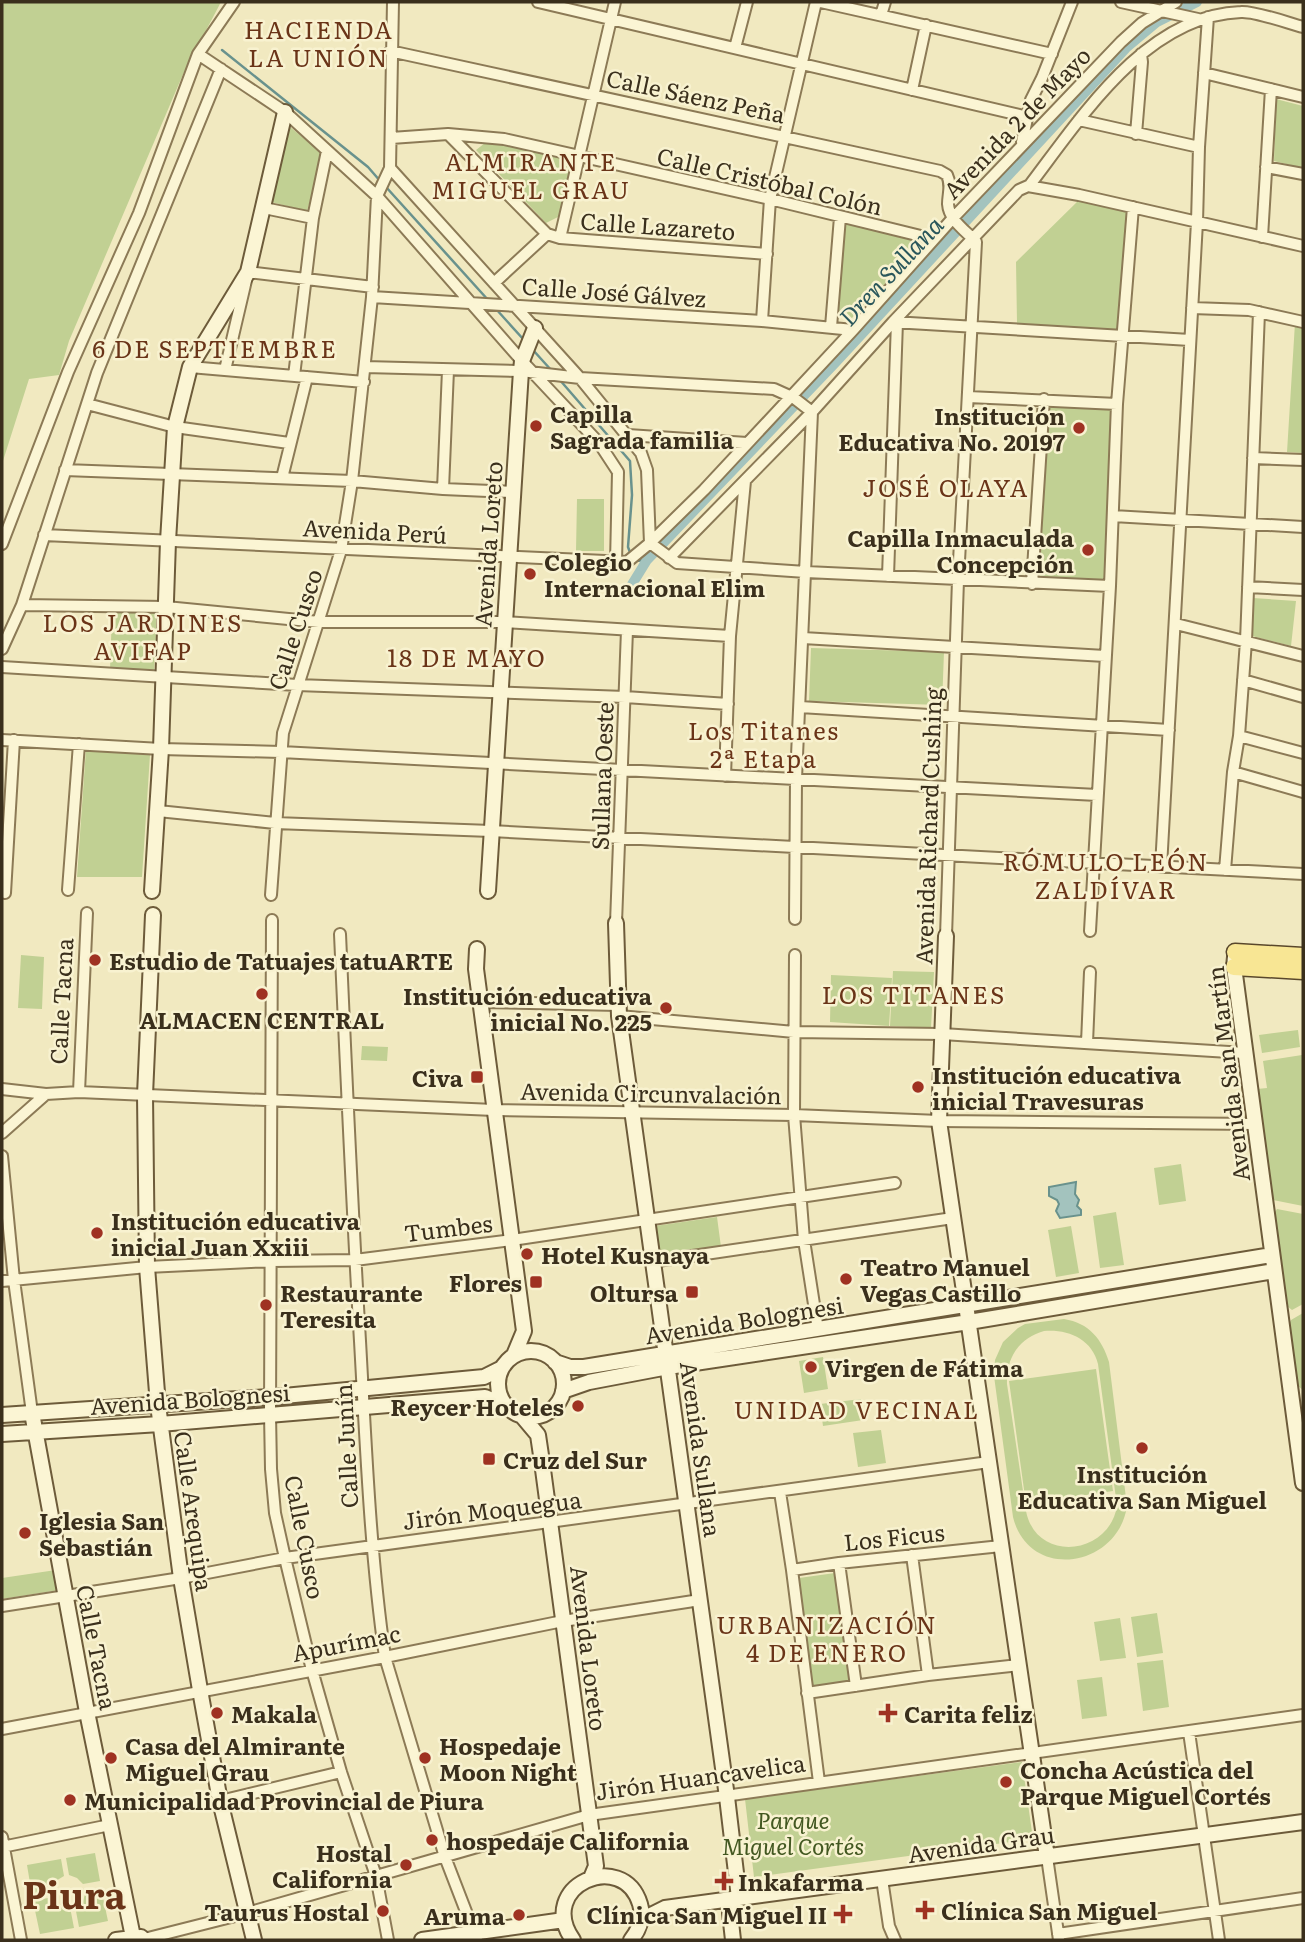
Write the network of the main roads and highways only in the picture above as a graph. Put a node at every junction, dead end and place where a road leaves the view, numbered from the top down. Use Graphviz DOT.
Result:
graph roads {
  1 [pos="1303,956"];
  2 [pos="1303,971"];
  1 -- 2 [label="main road"];
}
